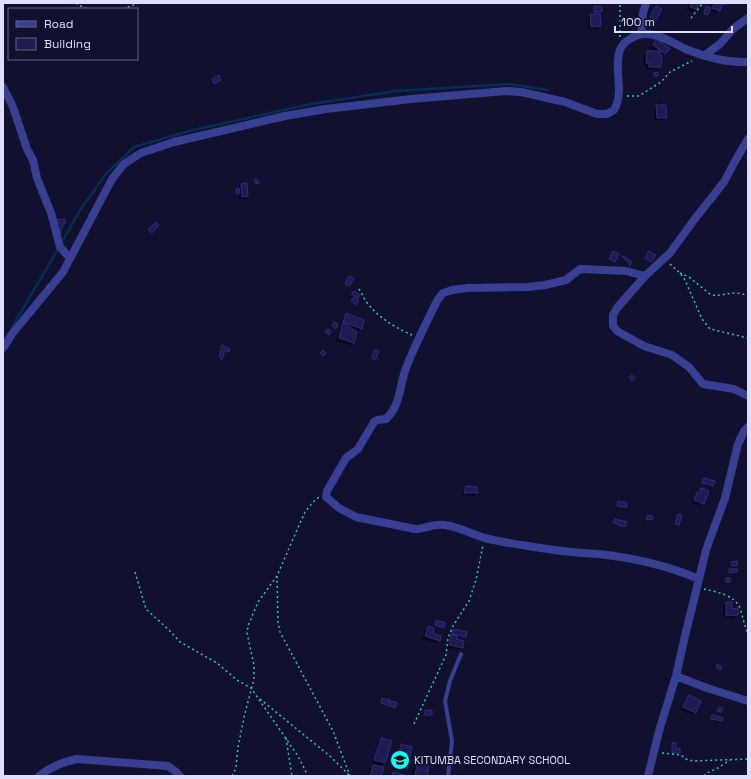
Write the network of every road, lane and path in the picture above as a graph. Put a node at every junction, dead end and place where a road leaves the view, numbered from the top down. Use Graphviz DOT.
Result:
graph roads {
  1 [pos="139,3"];
  2 [pos="620,3"];
  3 [pos="646,3"];
  4 [pos="703,3"];
  5 [pos="126,8"];
  6 [pos="691,18"];
  7 [pos="748,18"];
  8 [pos="641,34"];
  9 [pos="620,50"];
  10 [pos="705,55"];
  11 [pos="748,62"];
  12 [pos="3,87"];
  13 [pos="619,99"];
  14 [pos="748,139"];
  15 [pos="70,258"];
  16 [pos="664,259"];
  17 [pos="680,273"];
  18 [pos="645,276"];
  19 [pos="359,289"];
  20 [pos="748,296"];
  21 [pos="419,338"];
  22 [pos="748,338"];
  23 [pos="3,348"];
  24 [pos="748,396"];
  25 [pos="748,427"];
  26 [pos="327,490"];
  27 [pos="485,538"];
  28 [pos="135,572"];
  29 [pos="277,576"];
  30 [pos="698,583"];
  31 [pos="748,633"];
  32 [pos="461,654"];
  33 [pos="676,676"];
  34 [pos="251,688"];
  35 [pos="259,698"];
  36 [pos="748,701"];
  37 [pos="414,724"];
  38 [pos="286,737"];
  39 [pos="653,752"];
  40 [pos="748,759"];
  41 [pos="730,760"];
  42 [pos="39,776"];
  43 [pos="180,776"];
  44 [pos="232,776"];
  45 [pos="292,776"];
  46 [pos="308,776"];
  47 [pos="350,776"];
  48 [pos="448,776"];
  49 [pos="648,776"];
  50 [pos="704,776"];
  1 -- 5 [label="path"];
  2 -- 9 [label="path"];
  3 -- 8 [label="street"];
  4 -- 6 [label="path"];
  7 -- 10 [label="street"];
  8 -- 9 [label="street"];
  8 -- 10 [label="street"];
  9 -- 13 [label="street"];
  10 -- 11 [label="street"];
  10 -- 13 [label="path"];
  12 -- 15 [label="street"];
  13 -- 15 [label="street"];
  14 -- 16 [label="street"];
  15 -- 23 [label="street"];
  16 -- 17 [label="path"];
  16 -- 18 [label="street"];
  17 -- 20 [label="path"];
  17 -- 22 [label="path"];
  18 -- 21 [label="street"];
  18 -- 24 [label="street"];
  19 -- 21 [label="path"];
  21 -- 26 [label="street"];
  25 -- 30 [label="street"];
  26 -- 27 [label="street"];
  26 -- 29 [label="path"];
  27 -- 30 [label="street"];
  27 -- 37 [label="path"];
  28 -- 34 [label="path"];
  29 -- 34 [label="path"];
  29 -- 47 [label="path"];
  30 -- 31 [label="path"];
  30 -- 33 [label="street"];
  32 -- 48 [label="lane"];
  33 -- 36 [label="street"];
  33 -- 39 [label="street"];
  34 -- 35 [label="path"];
  34 -- 44 [label="path"];
  35 -- 38 [label="path"];
  35 -- 47 [label="path"];
  38 -- 45 [label="path"];
  38 -- 46 [label="path"];
  39 -- 41 [label="path"];
  39 -- 49 [label="street"];
  40 -- 41 [label="path"];
  41 -- 50 [label="path"];
  42 -- 43 [label="street"];
}
